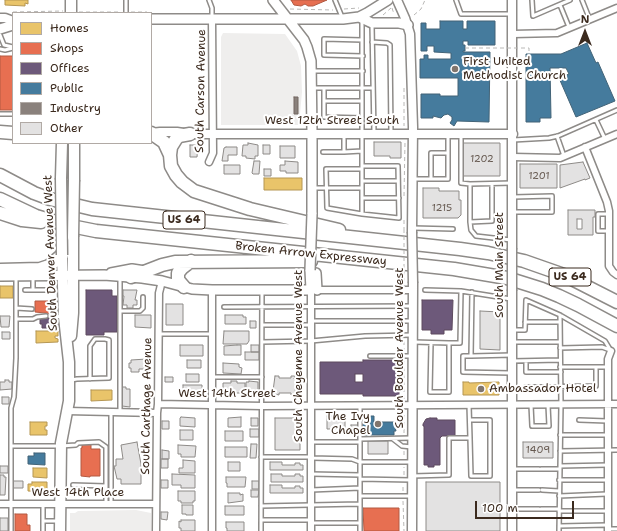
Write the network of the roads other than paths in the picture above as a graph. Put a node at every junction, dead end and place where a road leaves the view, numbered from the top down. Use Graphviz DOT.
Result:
graph roads {
  1 [pos="71,0"];
  2 [pos="126,0"];
  3 [pos="209,0"];
  4 [pos="273,0"];
  5 [pos="335,0"];
  6 [pos="456,0"];
  7 [pos="512,0"];
  8 [pos="532,0"];
  9 [pos="570,0"];
  10 [pos="582,0"];
  11 [pos="391,1"];
  12 [pos="560,5"];
  13 [pos="617,8"];
  14 [pos="71,12"];
  15 [pos="126,12"];
  16 [pos="513,14"];
  17 [pos="0,18"];
  18 [pos="361,18"];
  19 [pos="152,19"];
  20 [pos="212,19"];
  21 [pos="287,19"];
  22 [pos="343,19"];
  23 [pos="12,20"];
  24 [pos="590,20"];
  25 [pos="372,24"];
  26 [pos="403,24"];
  27 [pos="12,25"];
  28 [pos="570,28"];
  29 [pos="0,29"];
  30 [pos="0,34"];
  31 [pos="513,34"];
  32 [pos="362,40"];
  33 [pos="372,42"];
  34 [pos="12,47"];
  35 [pos="12,47"];
  36 [pos="0,49"];
  37 [pos="363,56"];
  38 [pos="312,71"];
  39 [pos="363,71"];
  40 [pos="312,88"];
  41 [pos="324,88"];
  42 [pos="362,88"];
  43 [pos="373,88"];
  44 [pos="324,101"];
  45 [pos="361,101"];
  46 [pos="617,110"];
  47 [pos="0,114"];
  48 [pos="12,114"];
  49 [pos="362,118"];
  50 [pos="596,120"];
  51 [pos="0,132"];
  52 [pos="12,133"];
  53 [pos="152,133"];
  54 [pos="212,133"];
  55 [pos="312,133"];
  56 [pos="344,133"];
  57 [pos="362,133"];
  58 [pos="374,133"];
  59 [pos="391,133"];
  60 [pos="408,133"];
  61 [pos="152,134"];
  62 [pos="190,134"];
  63 [pos="448,134"];
  64 [pos="461,134"];
  65 [pos="617,134"];
  66 [pos="557,136"];
  67 [pos="512,137"];
  68 [pos="605,139"];
  69 [pos="62,144"];
  70 [pos="74,144"];
  71 [pos="585,147"];
  72 [pos="362,151"];
  73 [pos="323,152"];
  74 [pos="344,152"];
  75 [pos="448,153"];
  76 [pos="170,155"];
  77 [pos="564,156"];
  78 [pos="513,157"];
  79 [pos="209,162"];
  80 [pos="362,168"];
  81 [pos="0,175"];
  82 [pos="413,179"];
  83 [pos="431,179"];
  84 [pos="362,181"];
  85 [pos="398,181"];
  86 [pos="513,183"];
  87 [pos="470,184"];
  88 [pos="492,184"];
  89 [pos="312,188"];
  90 [pos="327,188"];
  91 [pos="362,188"];
  92 [pos="513,197"];
  93 [pos="362,198"];
  94 [pos="399,198"];
  95 [pos="0,199"];
  96 [pos="513,212"];
  97 [pos="0,213"];
  98 [pos="362,214"];
  99 [pos="609,214"];
  100 [pos="470,222"];
  101 [pos="66,225"];
  102 [pos="453,229"];
  103 [pos="410,230"];
  104 [pos="609,231"];
  105 [pos="387,241"];
  106 [pos="512,244"];
  107 [pos="62,255"];
  108 [pos="192,261"];
  109 [pos="397,264"];
  110 [pos="0,270"];
  111 [pos="146,271"];
  112 [pos="104,275"];
  113 [pos="617,275"];
  114 [pos="0,276"];
  115 [pos="16,276"];
  116 [pos="33,276"];
  117 [pos="68,276"];
  118 [pos="126,277"];
  119 [pos="162,281"];
  120 [pos="184,287"];
  121 [pos="413,287"];
  122 [pos="25,290"];
  123 [pos="33,290"];
  124 [pos="54,290"];
  125 [pos="212,290"];
  126 [pos="262,290"];
  127 [pos="314,290"];
  128 [pos="426,290"];
  129 [pos="461,291"];
  130 [pos="472,292"];
  131 [pos="512,295"];
  132 [pos="143,297"];
  133 [pos="617,302"];
  134 [pos="262,306"];
  135 [pos="311,306"];
  136 [pos="412,306"];
  137 [pos="224,307"];
  138 [pos="16,308"];
  139 [pos="32,309"];
  140 [pos="120,311"];
  141 [pos="46,316"];
  142 [pos="52,316"];
  143 [pos="560,316"];
  144 [pos="64,317"];
  145 [pos="16,319"];
  146 [pos="412,321"];
  147 [pos="525,322"];
  148 [pos="560,322"];
  149 [pos="311,323"];
  150 [pos="262,325"];
  151 [pos="617,326"];
  152 [pos="512,330"];
  153 [pos="159,334"];
  154 [pos="212,334"];
  155 [pos="410,338"];
  156 [pos="311,341"];
  157 [pos="262,342"];
  158 [pos="512,342"];
  159 [pos="560,342"];
  160 [pos="430,343"];
  161 [pos="450,343"];
  162 [pos="560,348"];
  163 [pos="611,351"];
  164 [pos="370,356"];
  165 [pos="408,356"];
  166 [pos="471,356"];
  167 [pos="512,358"];
  168 [pos="526,360"];
  169 [pos="560,360"];
  170 [pos="69,362"];
  171 [pos="560,367"];
  172 [pos="596,367"];
  173 [pos="608,367"];
  174 [pos="560,372"];
  175 [pos="512,373"];
  176 [pos="212,376"];
  177 [pos="262,377"];
  178 [pos="90,379"];
  179 [pos="69,380"];
  180 [pos="561,386"];
  181 [pos="526,387"];
  182 [pos="158,404"];
  183 [pos="608,404"];
  184 [pos="617,404"];
  185 [pos="212,405"];
  186 [pos="312,405"];
  187 [pos="360,405"];
  188 [pos="408,405"];
  189 [pos="469,405"];
  190 [pos="512,405"];
  191 [pos="531,405"];
  192 [pos="548,405"];
  193 [pos="561,405"];
  194 [pos="262,406"];
  195 [pos="67,411"];
  196 [pos="111,412"];
  197 [pos="120,412"];
  198 [pos="156,413"];
  199 [pos="470,420"];
  200 [pos="579,420"];
  201 [pos="608,421"];
  202 [pos="609,435"];
  203 [pos="560,436"];
  204 [pos="408,438"];
  205 [pos="470,438"];
  206 [pos="392,439"];
  207 [pos="360,440"];
  208 [pos="312,442"];
  209 [pos="12,446"];
  210 [pos="61,446"];
  211 [pos="412,447"];
  212 [pos="609,450"];
  213 [pos="617,450"];
  214 [pos="560,451"];
  215 [pos="261,457"];
  216 [pos="312,458"];
  217 [pos="360,462"];
  218 [pos="412,462"];
  219 [pos="609,465"];
  220 [pos="560,467"];
  221 [pos="512,470"];
  222 [pos="312,474"];
  223 [pos="360,475"];
  224 [pos="409,478"];
  225 [pos="360,479"];
  226 [pos="559,480"];
  227 [pos="608,480"];
  228 [pos="73,486"];
  229 [pos="106,486"];
  230 [pos="360,488"];
  231 [pos="312,490"];
  232 [pos="512,490"];
  233 [pos="559,491"];
  234 [pos="608,494"];
  235 [pos="360,496"];
  236 [pos="412,496"];
  237 [pos="559,496"];
  238 [pos="0,504"];
  239 [pos="11,504"];
  240 [pos="108,504"];
  241 [pos="156,504"];
  242 [pos="360,504"];
  243 [pos="43,505"];
  244 [pos="60,505"];
  245 [pos="312,505"];
  246 [pos="261,506"];
  247 [pos="512,509"];
  248 [pos="559,510"];
  249 [pos="608,511"];
  250 [pos="261,520"];
  251 [pos="43,521"];
  252 [pos="312,522"];
  253 [pos="360,524"];
  254 [pos="60,526"];
  255 [pos="559,526"];
  256 [pos="608,528"];
  257 [pos="617,528"];
  258 [pos="11,531"];
  259 [pos="43,531"];
  260 [pos="156,531"];
  261 [pos="212,531"];
  262 [pos="261,531"];
  263 [pos="312,531"];
  264 [pos="360,531"];
  265 [pos="412,531"];
  266 [pos="512,531"];
  267 [pos="559,531"];
  1 -- 14 [label="main road"];
  2 -- 15 [label="lane"];
  3 -- 20 [label="lane"];
  4 -- 21 [label="main road, South Cheyenne Avenue West"];
  5 -- 22 [label="lane"];
  6 -- 16 [label="lane"];
  7 -- 16 [label="street, South Main Street"];
  8 -- 12 [label="lane"];
  9 -- 12 [label="lane"];
  10 -- 24 [label="lane"];
  11 -- 18 [label="main road"];
  11 -- 26 [label="street, South Boulder Avenue West"];
  12 -- 28 [label="lane"];
  13 -- 24 [label="street"];
  16 -- 31 [label="street, South Main Street"];
  17 -- 23 [label="street"];
  18 -- 22 [label="main road"];
  18 -- 25 [label="main road"];
  18 -- 32 [label="lane"];
  19 -- 20 [label="main road"];
  20 -- 21 [label="main road"];
  20 -- 54 [label="street, South Carson Avenue"];
  21 -- 22 [label="main road"];
  21 -- 38 [label="main road, South Cheyenne Avenue West"];
  24 -- 28 [label="street"];
  25 -- 26 [label="main road"];
  25 -- 33 [label="lane"];
  26 -- 60 [label="street, South Boulder Avenue West"];
  27 -- 29 [label="main road"];
  28 -- 31 [label="street"];
  30 -- 34 [label="lane"];
  31 -- 67 [label="street, South Main Street"];
  32 -- 37 [label="lane"];
  32 -- 37 [label="lane"];
  33 -- 43 [label="lane"];
  33 -- 59 [label="lane"];
  35 -- 36 [label="lane"];
  37 -- 39 [label="lane"];
  38 -- 39 [label="lane"];
  38 -- 40 [label="main road, South Cheyenne Avenue West"];
  39 -- 42 [label="lane"];
  40 -- 41 [label="lane"];
  40 -- 55 [label="main road, South Cheyenne Avenue West"];
  41 -- 42 [label="lane"];
  41 -- 44 [label="lane"];
  42 -- 43 [label="lane"];
  42 -- 45 [label="lane"];
  43 -- 58 [label="lane"];
  44 -- 45 [label="lane"];
  44 -- 49 [label="lane"];
  45 -- 49 [label="lane"];
  46 -- 50 [label="lane"];
  47 -- 48 [label="lane"];
  49 -- 57 [label="lane"];
  50 -- 66 [label="lane"];
  50 -- 68 [label="lane"];
  51 -- 52 [label="highway"];
  53 -- 62 [label="street, West 12th Street South"];
  54 -- 55 [label="street, West 12th Street South"];
  54 -- 62 [label="street, West 12th Street South"];
  54 -- 79 [label="street, South Carson Avenue"];
  55 -- 56 [label="street, West 12th Street South"];
  55 -- 89 [label="main road, South Cheyenne Avenue West"];
  56 -- 57 [label="street, West 12th Street South"];
  56 -- 74 [label="lane"];
  57 -- 58 [label="street, West 12th Street South"];
  57 -- 72 [label="lane"];
  58 -- 59 [label="street, West 12th Street South"];
  59 -- 60 [label="street, West 12th Street South"];
  60 -- 63 [label="street, West 12th Street South"];
  60 -- 82 [label="street, South Boulder Avenue West"];
  61 -- 76 [label="highway"];
  62 -- 76 [label="highway"];
  63 -- 64 [label="street, West 12th Street South"];
  63 -- 75 [label="lane"];
  64 -- 67 [label="street, West 12th Street South"];
  64 -- 87 [label="lane"];
  65 -- 68 [label="street"];
  66 -- 67 [label="lane"];
  66 -- 77 [label="lane"];
  67 -- 78 [label="street, South Main Street"];
  68 -- 71 [label="street"];
  69 -- 107 [label="main road, South Denver Avenue West, bridge"];
  70 -- 117 [label="main road, South Denver Avenue West, bridge"];
  71 -- 77 [label="street"];
  71 -- 99 [label="street"];
  72 -- 74 [label="lane"];
  72 -- 80 [label="lane"];
  73 -- 74 [label="lane"];
  75 -- 83 [label="lane"];
  75 -- 83 [label="lane"];
  76 -- 105 [label="highway"];
  77 -- 78 [label="street"];
  78 -- 86 [label="street, South Main Street"];
  80 -- 84 [label="lane"];
  80 -- 85 [label="lane"];
  80 -- 90 [label="lane"];
  81 -- 105 [label="highway, Broken Arrow Expressway / US 64"];
  82 -- 83 [label="lane"];
  82 -- 103 [label="street, South Boulder Avenue West"];
  84 -- 85 [label="lane"];
  84 -- 91 [label="lane"];
  85 -- 94 [label="lane"];
  86 -- 88 [label="lane"];
  86 -- 92 [label="street, South Main Street"];
  87 -- 88 [label="lane"];
  87 -- 100 [label="lane"];
  88 -- 100 [label="lane"];
  89 -- 90 [label="lane"];
  89 -- 127 [label="main road, South Cheyenne Avenue West, bridge"];
  90 -- 91 [label="lane"];
  90 -- 98 [label="lane"];
  91 -- 93 [label="lane"];
  92 -- 96 [label="street, South Main Street"];
  92 -- 96 [label="lane"];
  93 -- 94 [label="lane"];
  93 -- 98 [label="lane"];
  94 -- 98 [label="lane"];
  95 -- 101 [label="highway, Broken Arrow Expressway / US 64"];
  96 -- 106 [label="street, South Main Street"];
  97 -- 101 [label="highway"];
  99 -- 104 [label="street"];
  99 -- 104 [label="lane"];
  100 -- 106 [label="lane"];
  101 -- 109 [label="highway, Broken Arrow Expressway / US 64"];
  102 -- 103 [label="lane"];
  103 -- 121 [label="street, South Boulder Avenue West, bridge"];
  104 -- 113 [label="street"];
  105 -- 133 [label="highway, Broken Arrow Expressway / US 64"];
  106 -- 131 [label="street, South Main Street, bridge"];
  107 -- 110 [label="highway"];
  107 -- 117 [label="main road, South Denver Avenue West"];
  108 -- 109 [label="highway"];
  108 -- 111 [label="highway"];
  108 -- 120 [label="highway"];
  109 -- 151 [label="highway, Broken Arrow Expressway / US 64"];
  111 -- 112 [label="main road"];
  111 -- 118 [label="highway"];
  111 -- 119 [label="main road"];
  112 -- 117 [label="main road"];
  112 -- 118 [label="main road"];
  114 -- 115 [label="main road"];
  115 -- 116 [label="main road"];
  115 -- 138 [label="lane"];
  116 -- 117 [label="main road"];
  116 -- 123 [label="lane"];
  117 -- 144 [label="main road, South Denver Avenue West"];
  117 -- 170 [label="main road, South Denver Avenue West"];
  118 -- 119 [label="main road"];
  118 -- 140 [label="lane"];
  119 -- 120 [label="main road"];
  119 -- 153 [label="street, South Carthage Avenue"];
  120 -- 125 [label="main road"];
  121 -- 127 [label="street"];
  121 -- 136 [label="street, South Boulder Avenue West"];
  122 -- 123 [label="lane"];
  123 -- 124 [label="lane"];
  125 -- 126 [label="main road"];
  125 -- 154 [label="street"];
  126 -- 127 [label="main road"];
  126 -- 134 [label="lane"];
  127 -- 135 [label="street, South Cheyenne Avenue West"];
  128 -- 129 [label="lane"];
  129 -- 130 [label="lane"];
  129 -- 161 [label="lane"];
  130 -- 131 [label="lane"];
  130 -- 166 [label="lane"];
  131 -- 152 [label="street, South Main Street"];
  132 -- 140 [label="lane"];
  134 -- 135 [label="lane"];
  134 -- 137 [label="lane"];
  134 -- 150 [label="lane"];
  135 -- 136 [label="lane"];
  135 -- 149 [label="street, South Cheyenne Avenue West"];
  136 -- 146 [label="street, South Boulder Avenue West"];
  138 -- 139 [label="lane"];
  138 -- 145 [label="lane"];
  140 -- 197 [label="lane"];
  141 -- 145 [label="lane"];
  142 -- 144 [label="lane"];
  143 -- 147 [label="lane"];
  143 -- 148 [label="lane"];
  143 -- 163 [label="lane"];
  144 -- 170 [label="main road, South Denver Avenue West"];
  145 -- 209 [label="lane"];
  146 -- 149 [label="lane"];
  146 -- 155 [label="street, South Boulder Avenue West"];
  147 -- 148 [label="lane"];
  147 -- 152 [label="lane"];
  148 -- 159 [label="lane"];
  149 -- 150 [label="lane"];
  149 -- 156 [label="street, South Cheyenne Avenue West"];
  150 -- 157 [label="lane"];
  152 -- 158 [label="street, South Main Street"];
  153 -- 154 [label="lane"];
  153 -- 182 [label="street, South Carthage Avenue"];
  154 -- 176 [label="street"];
  155 -- 156 [label="lane"];
  155 -- 160 [label="lane"];
  155 -- 165 [label="street, South Boulder Avenue West"];
  156 -- 157 [label="lane"];
  156 -- 186 [label="street, South Cheyenne Avenue West"];
  157 -- 177 [label="lane"];
  158 -- 159 [label="lane"];
  158 -- 167 [label="street, South Main Street"];
  159 -- 162 [label="lane"];
  160 -- 161 [label="lane"];
  160 -- 161 [label="lane"];
  162 -- 163 [label="lane"];
  162 -- 169 [label="lane"];
  163 -- 173 [label="street"];
  164 -- 165 [label="lane"];
  165 -- 188 [label="street, South Boulder Avenue West"];
  166 -- 167 [label="lane"];
  166 -- 175 [label="lane"];
  167 -- 168 [label="lane"];
  167 -- 175 [label="street, South Main Street"];
  168 -- 169 [label="lane"];
  168 -- 174 [label="lane"];
  169 -- 171 [label="lane"];
  170 -- 179 [label="main road, South Denver Avenue West"];
  171 -- 172 [label="lane"];
  171 -- 174 [label="lane"];
  172 -- 173 [label="lane"];
  172 -- 180 [label="lane"];
  173 -- 183 [label="street"];
  174 -- 180 [label="lane"];
  175 -- 190 [label="street, South Main Street"];
  176 -- 177 [label="lane"];
  176 -- 185 [label="street"];
  177 -- 194 [label="lane"];
  178 -- 178 [label="lane"];
  178 -- 179 [label="lane"];
  179 -- 195 [label="main road, South Denver Avenue West"];
  180 -- 181 [label="lane"];
  180 -- 193 [label="lane"];
  182 -- 185 [label="street, West 14th Street"];
  182 -- 198 [label="street, South Carthage Avenue"];
  183 -- 184 [label="street, West 14th Street"];
  183 -- 193 [label="street, West 14th Street"];
  183 -- 201 [label="street"];
  185 -- 194 [label="street, West 14th Street"];
  185 -- 261 [label="street"];
  186 -- 187 [label="street, West 14th Street"];
  186 -- 194 [label="street, West 14th Street"];
  186 -- 208 [label="street, South Cheyenne Avenue West"];
  187 -- 188 [label="street, West 14th Street"];
  187 -- 207 [label="lane"];
  188 -- 189 [label="street, West 14th Street"];
  188 -- 204 [label="street, South Boulder Avenue West"];
  189 -- 190 [label="street, West 14th Street"];
  189 -- 199 [label="lane"];
  190 -- 191 [label="street, West 14th Street"];
  190 -- 221 [label="street, South Main Street"];
  191 -- 192 [label="street, West 14th Street"];
  191 -- 192 [label="lane"];
  192 -- 193 [label="street, West 14th Street"];
  193 -- 203 [label="lane"];
  194 -- 215 [label="lane"];
  195 -- 196 [label="street"];
  195 -- 210 [label="main road, South Denver Avenue West"];
  196 -- 197 [label="street"];
  196 -- 240 [label="lane"];
  197 -- 198 [label="street"];
  198 -- 241 [label="street, South Carthage Avenue"];
  199 -- 205 [label="lane"];
  199 -- 205 [label="lane"];
  200 -- 201 [label="lane"];
  201 -- 202 [label="street"];
  202 -- 203 [label="lane"];
  202 -- 212 [label="street"];
  203 -- 214 [label="lane"];
  204 -- 206 [label="lane"];
  204 -- 211 [label="street, South Boulder Avenue West"];
  205 -- 224 [label="lane"];
  206 -- 207 [label="lane"];
  206 -- 211 [label="lane"];
  207 -- 208 [label="lane"];
  207 -- 217 [label="lane"];
  208 -- 216 [label="street, South Cheyenne Avenue West"];
  209 -- 210 [label="lane"];
  209 -- 239 [label="lane"];
  210 -- 229 [label="lane"];
  210 -- 244 [label="main road, South Denver Avenue West"];
  211 -- 218 [label="street, South Boulder Avenue West"];
  212 -- 213 [label="lane"];
  212 -- 214 [label="lane"];
  212 -- 219 [label="street"];
  214 -- 220 [label="lane"];
  215 -- 216 [label="lane"];
  215 -- 246 [label="lane"];
  216 -- 217 [label="lane"];
  216 -- 222 [label="street, South Cheyenne Avenue West"];
  217 -- 218 [label="lane"];
  217 -- 223 [label="lane"];
  218 -- 224 [label="street, South Boulder Avenue West"];
  219 -- 220 [label="lane"];
  219 -- 227 [label="street"];
  220 -- 221 [label="lane"];
  220 -- 226 [label="lane"];
  221 -- 232 [label="street, South Main Street"];
  222 -- 223 [label="lane"];
  222 -- 231 [label="street, South Cheyenne Avenue West"];
  223 -- 225 [label="lane"];
  224 -- 225 [label="lane"];
  224 -- 236 [label="street, South Boulder Avenue West"];
  225 -- 230 [label="lane"];
  226 -- 227 [label="lane"];
  226 -- 233 [label="lane"];
  227 -- 234 [label="street"];
  228 -- 229 [label="lane"];
  229 -- 240 [label="lane"];
  230 -- 231 [label="lane"];
  230 -- 235 [label="lane"];
  231 -- 245 [label="street, South Cheyenne Avenue West"];
  232 -- 233 [label="lane"];
  232 -- 247 [label="street, South Main Street"];
  233 -- 237 [label="lane"];
  234 -- 237 [label="lane"];
  234 -- 249 [label="street"];
  235 -- 236 [label="lane"];
  235 -- 242 [label="lane"];
  236 -- 265 [label="street, South Boulder Avenue West"];
  237 -- 248 [label="lane"];
  238 -- 239 [label="street, West 14th Place"];
  239 -- 243 [label="street, West 14th Place"];
  239 -- 258 [label="lane"];
  240 -- 241 [label="street, West 14th Place"];
  240 -- 244 [label="street, West 14th Place"];
  241 -- 260 [label="street, South Carthage Avenue"];
  242 -- 245 [label="lane"];
  242 -- 253 [label="lane"];
  243 -- 244 [label="street, West 14th Place"];
  243 -- 251 [label="lane"];
  244 -- 254 [label="main road, South Denver Avenue West"];
  245 -- 246 [label="lane"];
  245 -- 252 [label="street, South Cheyenne Avenue West"];
  246 -- 250 [label="lane"];
  247 -- 248 [label="lane"];
  247 -- 266 [label="street, South Main Street"];
  248 -- 249 [label="lane"];
  248 -- 255 [label="lane"];
  249 -- 256 [label="street"];
  250 -- 252 [label="lane"];
  250 -- 262 [label="lane"];
  251 -- 254 [label="lane"];
  251 -- 259 [label="lane"];
  252 -- 253 [label="lane"];
  252 -- 263 [label="street, South Cheyenne Avenue West"];
  253 -- 264 [label="lane"];
  255 -- 256 [label="lane"];
  255 -- 267 [label="lane"];
  256 -- 257 [label="lane"];
}
